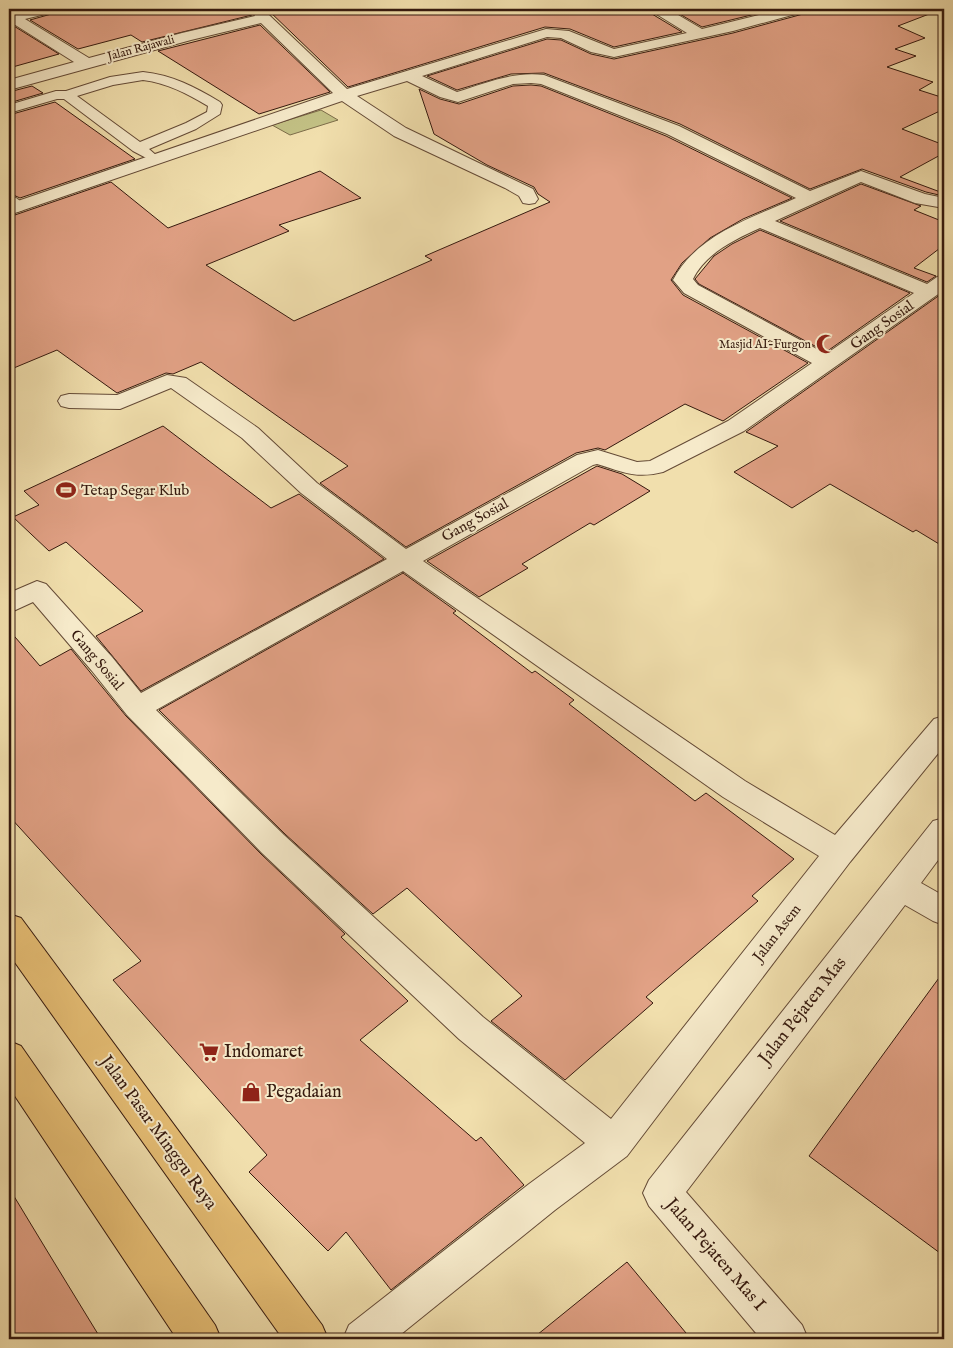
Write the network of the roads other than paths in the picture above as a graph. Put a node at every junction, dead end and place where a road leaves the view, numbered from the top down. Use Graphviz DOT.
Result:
graph roads {
  1 [pos="49,9"];
  2 [pos="658,9"];
  3 [pos="798,9"];
  4 [pos="261,14"];
  5 [pos="10,16"];
  6 [pos="700,34"];
  7 [pos="86,63"];
  8 [pos="408,74"];
  9 [pos="35,78"];
  10 [pos="9,85"];
  11 [pos="62,95"];
  12 [pos="344,95"];
  13 [pos="9,109"];
  14 [pos="138,148"];
  15 [pos="154,160"];
  16 [pos="810,198"];
  17 [pos="529,199"];
  18 [pos="944,203"];
  19 [pos="12,206"];
  20 [pos="760,221"];
  21 [pos="937,287"];
  22 [pos="827,363"];
  23 [pos="69,401"];
  24 [pos="403,559"];
  25 [pos="24,596"];
  26 [pos="137,708"];
  27 [pos="944,726"];
  28 [pos="944,830"];
  29 [pos="839,853"];
  30 [pos="900,886"];
  31 [pos="944,912"];
  32 [pos="9,928"];
  33 [pos="9,1058"];
  34 [pos="609,1148"];
  35 [pos="662,1193"];
  36 [pos="201,1339"];
  37 [pos="308,1339"];
  38 [pos="363,1339"];
  39 [pos="788,1339"];
  1 -- 5 [label="street"];
  2 -- 6 [label="street"];
  3 -- 6 [label="street"];
  4 -- 7 [label="street, Jalan Rajawali"];
  4 -- 12 [label="street"];
  5 -- 7 [label="street"];
  6 -- 8 [label="street"];
  7 -- 9 [label="street, Jalan Rajawali"];
  8 -- 12 [label="street"];
  8 -- 16 [label="street"];
  9 -- 10 [label="street, Jalan Rajawali"];
  9 -- 11 [label="lane"];
  11 -- 13 [label="lane"];
  11 -- 14 [label="lane"];
  11 -- 14 [label="lane"];
  12 -- 15 [label="street"];
  12 -- 17 [label="street"];
  14 -- 15 [label="lane"];
  15 -- 19 [label="street"];
  16 -- 18 [label="street"];
  16 -- 20 [label="street"];
  20 -- 21 [label="street"];
  20 -- 22 [label="street"];
  21 -- 22 [label="street, Gang Sosial"];
  22 -- 24 [label="street, Gang Sosial"];
  23 -- 24 [label="street"];
  24 -- 26 [label="street, Gang Sosial"];
  24 -- 29 [label="street"];
  25 -- 26 [label="street, Gang Sosial"];
  26 -- 34 [label="street"];
  27 -- 29 [label="street, Jalan Asem"];
  28 -- 30 [label="street, Jalan Pejaten Mas"];
  29 -- 34 [label="street, Jalan Asem"];
  30 -- 31 [label="street"];
  30 -- 35 [label="street, Jalan Pejaten Mas"];
  32 -- 37 [label="main road, Jalan Pasar Minggu Raya"];
  33 -- 36 [label="main road"];
  34 -- 38 [label="street, Jalan Asem"];
  35 -- 39 [label="street, Jalan Pejaten Mas I"];
}
